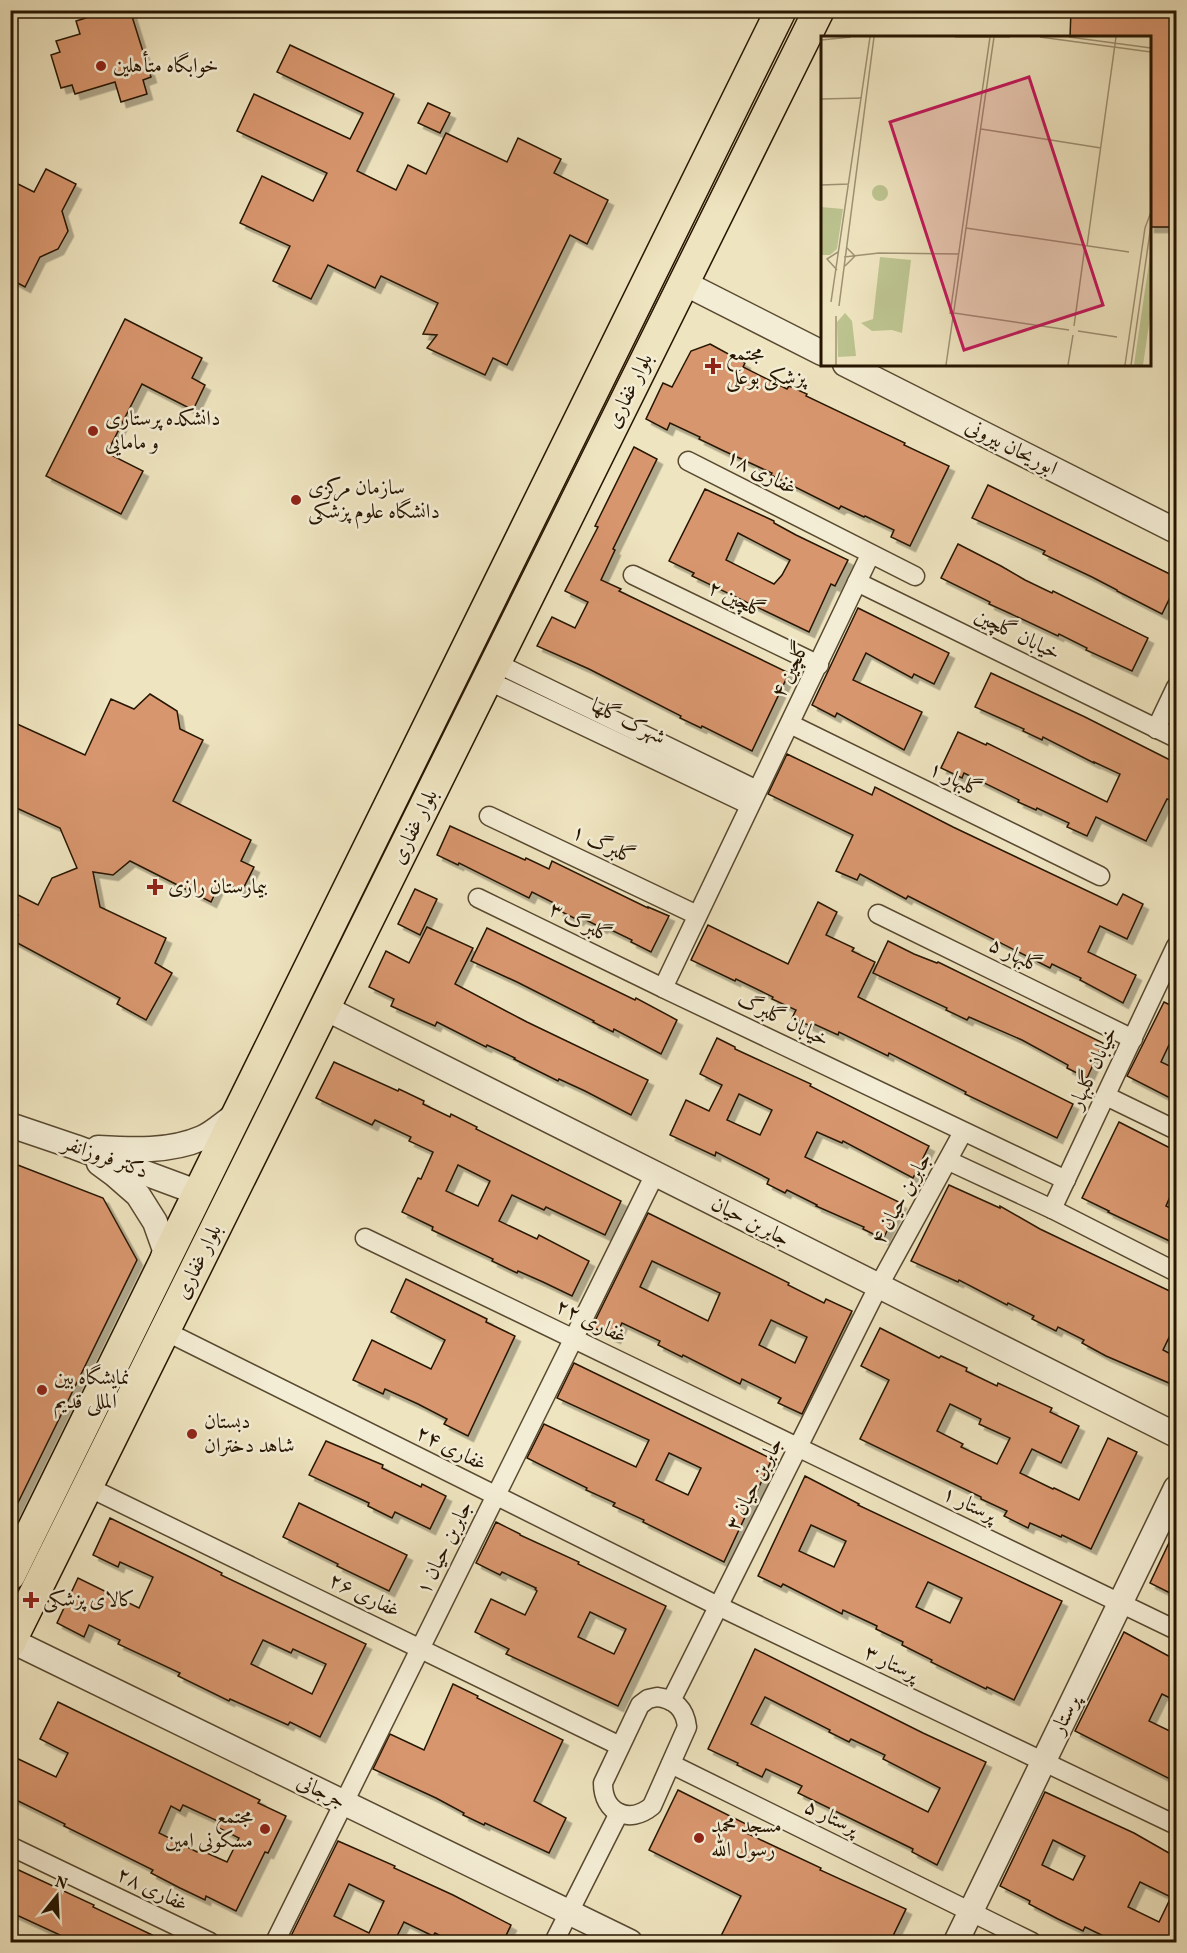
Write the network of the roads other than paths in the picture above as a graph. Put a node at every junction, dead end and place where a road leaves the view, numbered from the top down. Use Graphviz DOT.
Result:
graph roads {
  1 [pos="781,10"];
  2 [pos="819,10"];
  3 [pos="684,283"];
  4 [pos="821,352"];
  5 [pos="849,366"];
  6 [pos="688,461"];
  7 [pos="1176,531"];
  8 [pos="870,555"];
  9 [pos="633,574"];
  10 [pos="915,576"];
  11 [pos="857,582"];
  12 [pos="819,665"];
  13 [pos="492,671"];
  14 [pos="1174,699"];
  15 [pos="789,724"];
  16 [pos="1156,729"];
  17 [pos="1176,738"];
  18 [pos="753,797"];
  19 [pos="489,816"];
  20 [pos="1100,876"];
  21 [pos="478,898"];
  22 [pos="878,914"];
  23 [pos="697,915"];
  24 [pos="1176,946"];
  25 [pos="1169,982"];
  26 [pos="663,987"];
  27 [pos="325,1008"];
  28 [pos="1133,1039"];
  29 [pos="1106,1096"];
  30 [pos="238,1113"];
  31 [pos="10,1125"];
  32 [pos="1176,1130"];
  33 [pos="963,1132"];
  34 [pos="75,1147"];
  35 [pos="949,1161"];
  36 [pos="655,1174"];
  37 [pos="1066,1180"];
  38 [pos="199,1193"];
  39 [pos="1052,1209"];
  40 [pos="365,1238"];
  41 [pos="1176,1272"];
  42 [pos="158,1277"];
  43 [pos="878,1287"];
  44 [pos="165,1331"];
  45 [pos="573,1338"];
  46 [pos="1176,1435"];
  47 [pos="798,1447"];
  48 [pos="88,1487"];
  49 [pos="1176,1488"];
  50 [pos="495,1496"];
  51 [pos="10,1575"];
  52 [pos="1120,1603"];
  53 [pos="718,1606"];
  54 [pos="1176,1630"];
  55 [pos="11,1642"];
  56 [pos="420,1648"];
  57 [pos="671,1701"];
  58 [pos="620,1746"];
  59 [pos="1043,1762"];
  60 [pos="671,1764"];
  61 [pos="344,1803"];
  62 [pos="619,1813"];
  63 [pos="1176,1826"];
  64 [pos="10,1846"];
  65 [pos="569,1912"];
  66 [pos="971,1912"];
  67 [pos="210,1942"];
  68 [pos="275,1942"];
  69 [pos="554,1942"];
  70 [pos="630,1942"];
  71 [pos="956,1942"];
  72 [pos="1032,1942"];
  1 -- 30 [label="main road, بلوار غفاری"];
  2 -- 3 [label="main road, بلوار غفاری"];
  3 -- 4 [label="street"];
  3 -- 13 [label="main road, بلوار غفاری"];
  5 -- 7 [label="street, ابوریحان بیرونی"];
  6 -- 8 [label="street, غفاری ۱۸"];
  8 -- 10 [label="street"];
  8 -- 11 [label="street, گلچین ۴"];
  9 -- 12 [label="street, گلچین ۲"];
  11 -- 12 [label="street, گلچین ۴"];
  11 -- 16 [label="street, خیابان گلچین"];
  12 -- 15 [label="street, گلچین ۴"];
  13 -- 18 [label="street, شهرک گلها"];
  13 -- 27 [label="main road, بلوار غفاری"];
  14 -- 16 [label="street"];
  15 -- 18 [label="street, گلچین ۴"];
  15 -- 20 [label="street, گلبهار ۱"];
  16 -- 17 [label="street"];
  18 -- 23 [label="street"];
  19 -- 23 [label="street, گلبرگ ۱"];
  21 -- 26 [label="street, گلبرگ ۳"];
  22 -- 28 [label="street, گلبهار ۵"];
  23 -- 26 [label="street"];
  24 -- 25 [label="street, خیابان گلبهار"];
  25 -- 28 [label="street, خیابان گلبهار"];
  26 -- 33 [label="street, خیابان گلبرگ"];
  27 -- 36 [label="street, جابربن حیان"];
  27 -- 44 [label="main road, بلوار غفاری"];
  28 -- 29 [label="street, خیابان گلبهار"];
  29 -- 32 [label="street"];
  29 -- 37 [label="street, خیابان گلبهار"];
  30 -- 34 [label="street"];
  30 -- 38 [label="main road, بلوار غفاری"];
  31 -- 34 [label="street, دکتر فروزانفر"];
  33 -- 35 [label="street, جابربن حیان ۴"];
  33 -- 37 [label="street, خیابان گلبرگ"];
  34 -- 38 [label="street, دکتر فروزانفر"];
  34 -- 42 [label="street"];
  35 -- 39 [label="street"];
  35 -- 43 [label="street, جابربن حیان ۴"];
  36 -- 43 [label="street, جابربن حیان"];
  36 -- 45 [label="street, جابربن حیان ۱"];
  37 -- 39 [label="street, خیابان گلبهار"];
  38 -- 42 [label="main road, بلوار غفاری"];
  39 -- 41 [label="street"];
  40 -- 45 [label="street, غفاری ۲۲"];
  42 -- 51 [label="main road, بلوار غفاری"];
  43 -- 46 [label="street, جابربن حیان"];
  43 -- 47 [label="street, جابربن حیان ۳"];
  44 -- 48 [label="main road, بلوار غفاری"];
  44 -- 50 [label="street, غفاری ۲۴"];
  45 -- 47 [label="street, غفاری ۲۲"];
  45 -- 50 [label="street, جابربن حیان ۱"];
  47 -- 52 [label="street, پرستار ۱"];
  47 -- 53 [label="street, جابربن حیان ۳"];
  48 -- 55 [label="main road, بلوار غفاری"];
  48 -- 56 [label="street, غفاری ۲۶"];
  49 -- 52 [label="street, پرستار"];
  50 -- 53 [label="street, غفاری ۲۴"];
  50 -- 56 [label="street, جابربن حیان ۱"];
  52 -- 54 [label="street, پرستار ۱"];
  52 -- 59 [label="street, پرستار"];
  53 -- 57 [label="street, جابربن حیان ۳"];
  53 -- 59 [label="street, پرستار ۳"];
  55 -- 61 [label="street, جرجانی"];
  56 -- 58 [label="street, غفاری ۲۶"];
  56 -- 61 [label="street, جابربن حیان ۱"];
  57 -- 58 [label="street"];
  57 -- 60 [label="street"];
  58 -- 62 [label="street"];
  59 -- 63 [label="street, پرستار ۳"];
  59 -- 66 [label="street, پرستار"];
  60 -- 62 [label="street"];
  60 -- 66 [label="street, پرستار ۵"];
  61 -- 65 [label="street, جرجانی"];
  61 -- 68 [label="street, جابربن حیان ۱"];
  62 -- 65 [label="street"];
  64 -- 67 [label="street, غفاری ۲۸"];
  65 -- 69 [label="street"];
  65 -- 70 [label="street, جرجانی"];
  66 -- 71 [label="street, پرستار"];
  66 -- 72 [label="street, پرستار ۵"];
}
